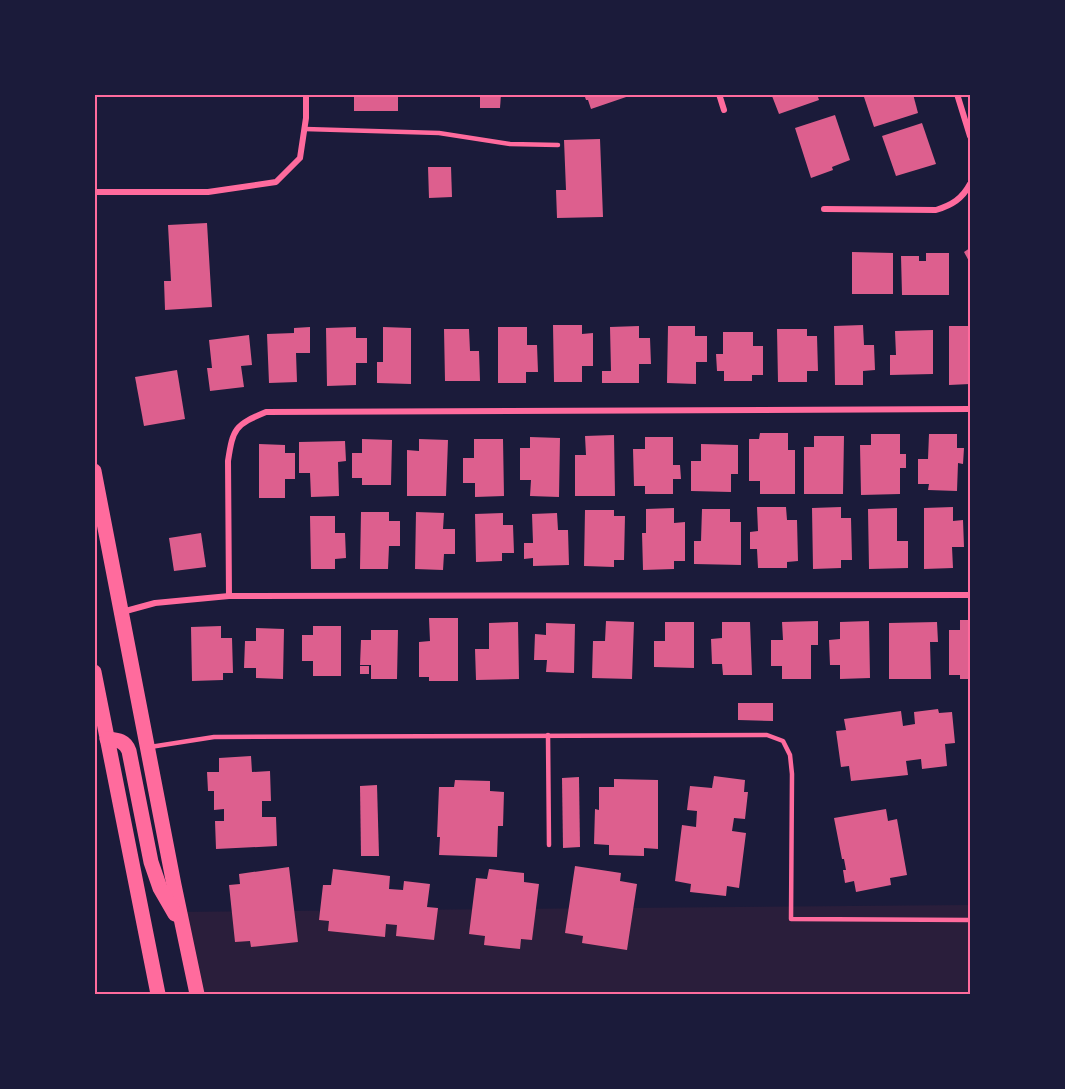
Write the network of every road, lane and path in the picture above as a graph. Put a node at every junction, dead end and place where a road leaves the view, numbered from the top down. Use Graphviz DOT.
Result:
graph roads {
  1 [pos="306,94"];
  2 [pos="719,94"];
  3 [pos="957,94"];
  4 [pos="724,110"];
  5 [pos="304,129"];
  6 [pos="970,136"];
  7 [pos="558,145"];
  8 [pos="970,184"];
  9 [pos="94,192"];
  10 [pos="824,209"];
  11 [pos="970,409"];
  12 [pos="94,471"];
  13 [pos="970,595"];
  14 [pos="229,596"];
  15 [pos="121,612"];
  16 [pos="94,672"];
  17 [pos="548,735"];
  18 [pos="107,739"];
  19 [pos="147,747"];
  20 [pos="549,845"];
  21 [pos="970,920"];
  22 [pos="183,927"];
  23 [pos="158,994"];
  24 [pos="197,994"];
  1 -- 5 [label="street"];
  2 -- 4 [label="street"];
  3 -- 6 [label="street"];
  5 -- 7 [label="lane"];
  5 -- 9 [label="street"];
  8 -- 10 [label="street"];
  11 -- 14 [label="street"];
  12 -- 15 [label="main road"];
  13 -- 14 [label="street"];
  14 -- 15 [label="street"];
  15 -- 19 [label="main road"];
  16 -- 18 [label="main road"];
  17 -- 19 [label="lane"];
  17 -- 20 [label="lane"];
  17 -- 21 [label="lane"];
  18 -- 22 [label="main road"];
  18 -- 23 [label="main road"];
  19 -- 22 [label="main road"];
  22 -- 24 [label="main road"];
}
